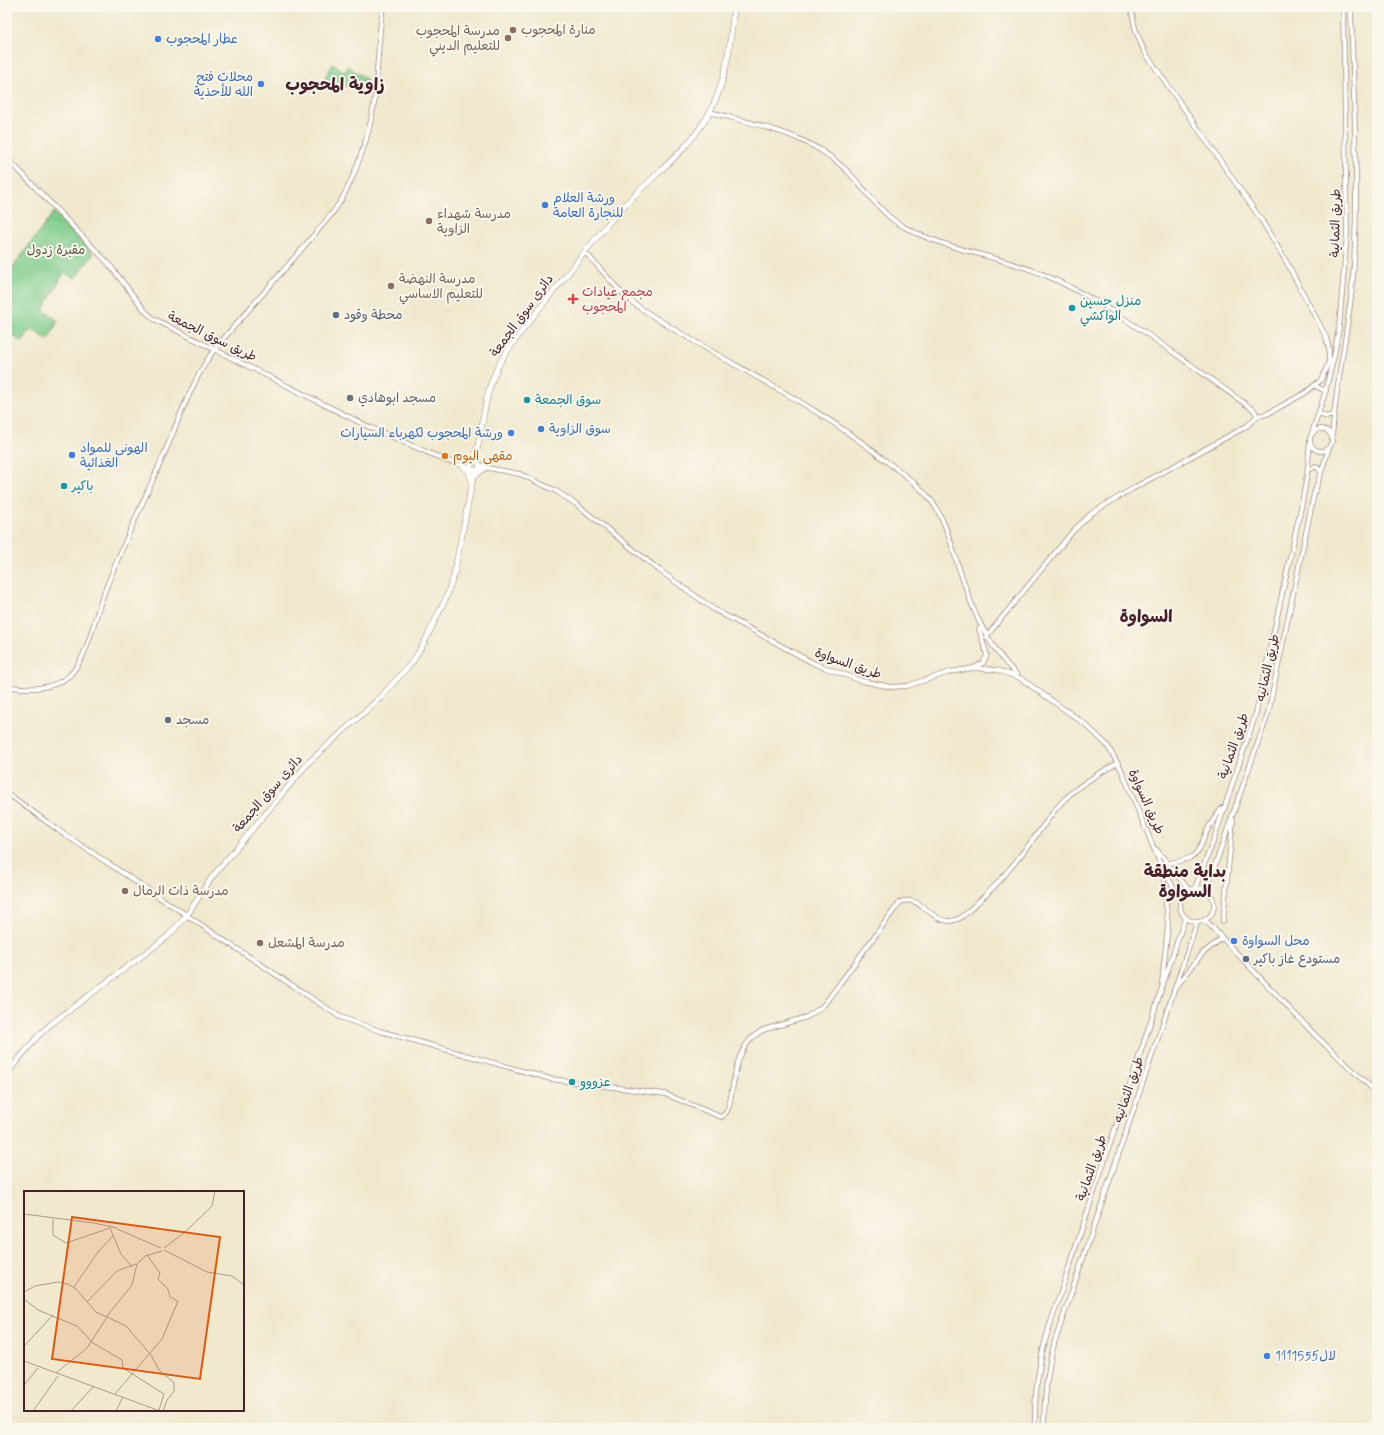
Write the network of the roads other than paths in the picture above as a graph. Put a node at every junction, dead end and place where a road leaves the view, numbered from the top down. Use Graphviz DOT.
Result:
graph roads {
  1 [pos="382,7"];
  2 [pos="734,7"];
  3 [pos="1131,7"];
  4 [pos="1343,7"];
  5 [pos="1351,7"];
  6 [pos="710,112"];
  7 [pos="7,158"];
  8 [pos="585,252"];
  9 [pos="215,350"];
  10 [pos="1315,386"];
  11 [pos="1326,391"];
  12 [pos="1319,413"];
  13 [pos="1333,415"];
  14 [pos="1257,416"];
  15 [pos="1311,436"];
  16 [pos="1332,439"];
  17 [pos="1310,441"];
  18 [pos="1330,445"];
  19 [pos="461,464"];
  20 [pos="474,466"];
  21 [pos="486,468"];
  22 [pos="1308,470"];
  23 [pos="1321,472"];
  24 [pos="473,481"];
  25 [pos="976,619"];
  26 [pos="986,637"];
  27 [pos="972,668"];
  28 [pos="1020,678"];
  29 [pos="7,686"];
  30 [pos="1118,763"];
  31 [pos="7,793"];
  32 [pos="1224,806"];
  33 [pos="1233,812"];
  34 [pos="1155,847"];
  35 [pos="1169,863"];
  36 [pos="1163,870"];
  37 [pos="1195,888"];
  38 [pos="1189,890"];
  39 [pos="1206,891"];
  40 [pos="1180,900"];
  41 [pos="186,915"];
  42 [pos="1185,918"];
  43 [pos="1205,920"];
  44 [pos="1224,921"];
  45 [pos="1197,923"];
  46 [pos="1222,938"];
  47 [pos="1162,985"];
  48 [pos="1173,990"];
  49 [pos="7,1073"];
  50 [pos="1377,1093"];
  51 [pos="1035,1428"];
  52 [pos="1044,1428"];
  1 -- 9 [label="street"];
  2 -- 6 [label="main road, دائرى سوق الجمعة"];
  3 -- 10 [label="street"];
  4 -- 11 [label="street, طريق الثمانية"];
  5 -- 13 [label="street"];
  6 -- 8 [label="main road, دائرى سوق الجمعة"];
  6 -- 14 [label="street"];
  7 -- 9 [label="street, طريق سوق الجمعة"];
  8 -- 20 [label="main road, دائرى سوق الجمعة"];
  8 -- 25 [label="street"];
  9 -- 19 [label="street, طريق سوق الجمعة"];
  9 -- 29 [label="street"];
  10 -- 11 [label="street"];
  10 -- 14 [label="street"];
  11 -- 12 [label="street, طريق الثمانية"];
  12 -- 13 [label="street"];
  12 -- 15 [label="street, طريق الثمانية"];
  13 -- 16 [label="street"];
  14 -- 26 [label="street"];
  15 -- 16 [label="street"];
  15 -- 17 [label="street"];
  16 -- 18 [label="street"];
  17 -- 18 [label="street"];
  17 -- 22 [label="street, طريق الثمانية"];
  18 -- 23 [label="street, طريق الثمانيه"];
  19 -- 20 [label="street, طريق السواوة"];
  19 -- 24 [label="main road"];
  20 -- 21 [label="street, طريق السواوة"];
  20 -- 24 [label="main road, دائرى سوق الجمعة"];
  21 -- 24 [label="main road"];
  21 -- 27 [label="street, طريق السواوة"];
  22 -- 23 [label="street"];
  22 -- 32 [label="street, طريق الثمانية"];
  23 -- 33 [label="street, طريق الثمانيه"];
  24 -- 41 [label="main road, دائرى سوق الجمعة"];
  25 -- 26 [label="street"];
  25 -- 27 [label="street"];
  26 -- 28 [label="street"];
  27 -- 28 [label="street, طريق السواوة"];
  28 -- 30 [label="street, طريق السواوة"];
  30 -- 34 [label="street, طريق السواوة"];
  30 -- 41 [label="street"];
  31 -- 41 [label="street"];
  32 -- 35 [label="street"];
  32 -- 37 [label="street, طريق الثمانية"];
  33 -- 39 [label="street, طريق الثمانيه"];
  33 -- 44 [label="street"];
  34 -- 35 [label="street"];
  34 -- 36 [label="street, طريق السواوة"];
  35 -- 38 [label="street"];
  36 -- 40 [label="street, طريق السواوة"];
  36 -- 47 [label="street"];
  37 -- 38 [label="street"];
  37 -- 39 [label="street"];
  38 -- 40 [label="street"];
  39 -- 43 [label="street"];
  40 -- 42 [label="street"];
  41 -- 49 [label="main road, دائرى سوق الجمعة"];
  42 -- 45 [label="street"];
  42 -- 47 [label="street, طريق الثمانية"];
  43 -- 45 [label="street"];
  43 -- 46 [label="street"];
  45 -- 48 [label="street, طريق الثمانيه"];
  46 -- 48 [label="street"];
  46 -- 50 [label="street"];
  47 -- 51 [label="street, طريق الثمانية"];
  48 -- 52 [label="street, طريق الثمانيه"];
}
